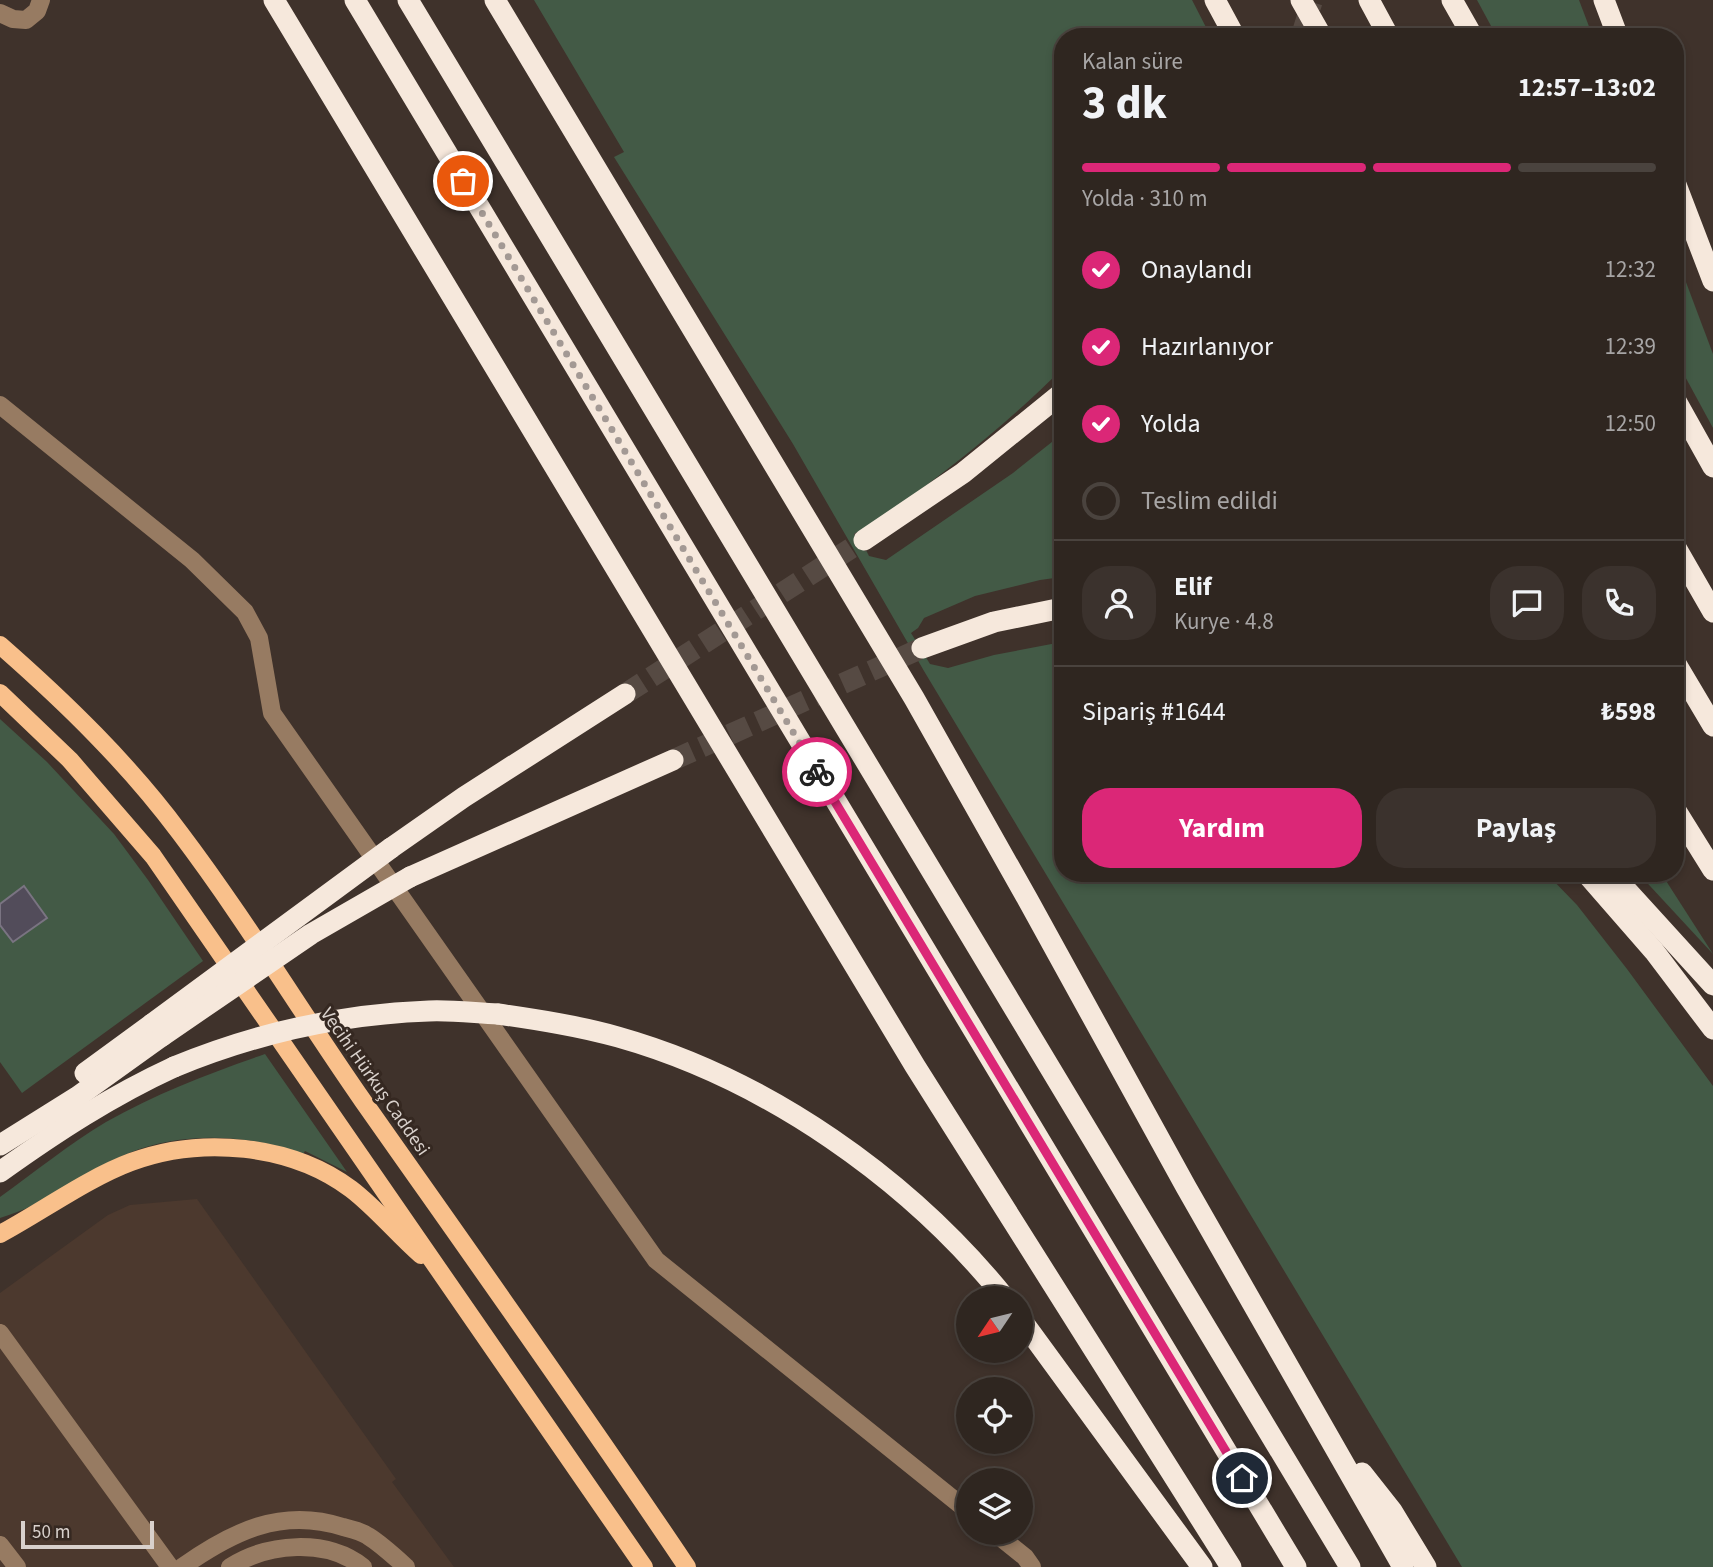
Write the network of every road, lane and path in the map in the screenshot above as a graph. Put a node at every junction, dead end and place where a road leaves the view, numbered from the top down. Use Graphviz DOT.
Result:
graph roads {
  1 [pos="41,0"];
  2 [pos="274,0"];
  3 [pos="355,0"];
  4 [pos="408,0"];
  5 [pos="495,0"];
  6 [pos="1215,0"];
  7 [pos="1301,0"];
  8 [pos="1369,0"];
  9 [pos="1452,0"];
  10 [pos="1604,0"];
  11 [pos="0,13"];
  12 [pos="1231,28"];
  13 [pos="1317,28"];
  14 [pos="1384,28"];
  15 [pos="1468,28"];
  16 [pos="1615,28"];
  17 [pos="1684,206"];
  18 [pos="1713,281"];
  19 [pos="1054,400"];
  20 [pos="0,405"];
  21 [pos="1684,415"];
  22 [pos="1713,467"];
  23 [pos="864,540"];
  24 [pos="1684,562"];
  25 [pos="1054,609"];
  26 [pos="1713,612"];
  27 [pos="0,645"];
  28 [pos="922,648"];
  29 [pos="1684,677"];
  30 [pos="0,693"];
  31 [pos="625,694"];
  32 [pos="1713,726"];
  33 [pos="673,760"];
  34 [pos="1684,823"];
  35 [pos="1713,870"];
  36 [pos="1594,882"];
  37 [pos="1619,882"];
  38 [pos="1713,985"];
  39 [pos="1713,1029"];
  40 [pos="157,1030"];
  41 [pos="0,1144"];
  42 [pos="0,1172"];
  43 [pos="0,1234"];
  44 [pos="446,1278"];
  45 [pos="995,1286"];
  46 [pos="0,1333"];
  47 [pos="1033,1336"];
  48 [pos="1328,1434"];
  49 [pos="956,1501"];
  50 [pos="0,1545"];
  51 [pos="1010,1545"];
  52 [pos="17,1567"];
  53 [pos="170,1567"];
  54 [pos="182,1567"];
  55 [pos="230,1567"];
  56 [pos="363,1567"];
  57 [pos="405,1567"];
  58 [pos="644,1567"];
  59 [pos="687,1567"];
  60 [pos="1032,1567"];
  61 [pos="1202,1567"];
  62 [pos="1231,1567"];
  63 [pos="1296,1567"];
  64 [pos="1350,1567"];
  65 [pos="1403,1567"];
  66 [pos="1426,1567"];
  1 -- 11 [label="street"];
  2 -- 62 [label="highway"];
  3 -- 63 [label="highway"];
  4 -- 64 [label="highway"];
  5 -- 48 [label="highway"];
  6 -- 12 [label="highway"];
  7 -- 13 [label="highway"];
  8 -- 14 [label="highway"];
  9 -- 15 [label="highway"];
  10 -- 16 [label="highway"];
  17 -- 18 [label="highway"];
  19 -- 23 [label="highway"];
  20 -- 49 [label="street"];
  21 -- 22 [label="highway"];
  24 -- 26 [label="highway"];
  25 -- 28 [label="highway"];
  27 -- 59 [label="main road, Vecihi Hürkuş Caddesi"];
  29 -- 32 [label="highway"];
  30 -- 44 [label="main road"];
  31 -- 40 [label="highway, bridge"];
  33 -- 40 [label="highway, bridge"];
  34 -- 35 [label="highway"];
  36 -- 39 [label="highway"];
  37 -- 38 [label="highway"];
  40 -- 41 [label="highway"];
  42 -- 45 [label="highway, bridge"];
  43 -- 44 [label="main road"];
  44 -- 58 [label="main road"];
  46 -- 53 [label="street"];
  47 -- 61 [label="highway"];
  48 -- 65 [label="highway"];
  48 -- 66 [label="highway"];
  50 -- 52 [label="street"];
  51 -- 60 [label="street"];
  54 -- 57 [label="street"];
  55 -- 56 [label="street"];
}
